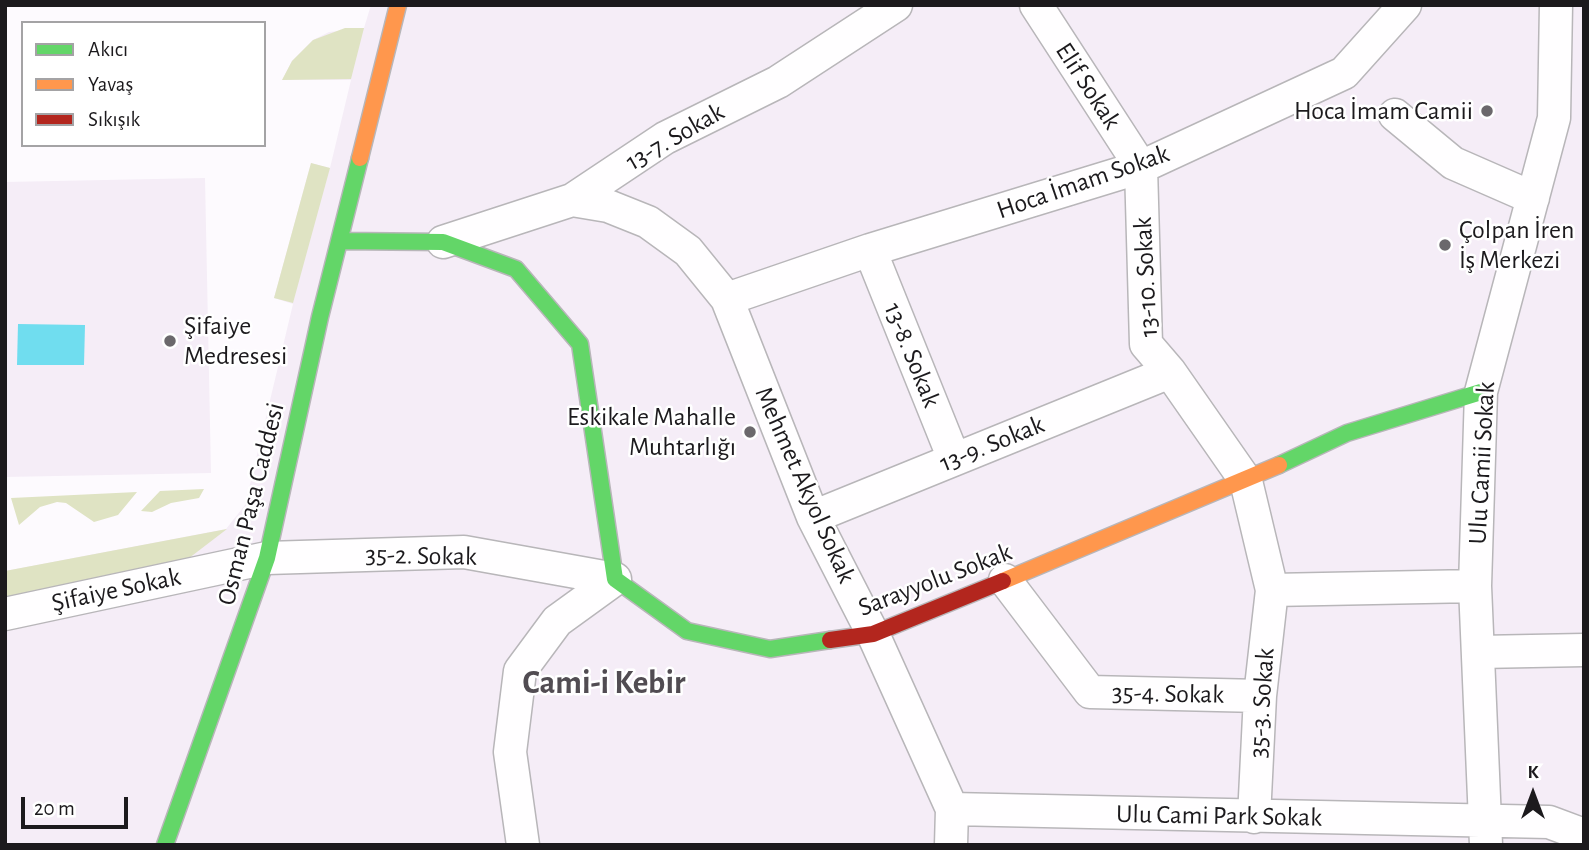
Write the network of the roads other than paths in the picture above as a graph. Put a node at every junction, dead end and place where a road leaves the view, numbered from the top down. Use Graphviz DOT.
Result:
graph roads {
  1 [pos="398,5"];
  2 [pos="896,5"];
  3 [pos="1036,5"];
  4 [pos="1405,5"];
  5 [pos="1556,5"];
  6 [pos="1395,115"];
  7 [pos="1141,167"];
  8 [pos="1533,198"];
  9 [pos="572,200"];
  10 [pos="340,241"];
  11 [pos="443,242"];
  12 [pos="870,250"];
  13 [pos="727,299"];
  14 [pos="1170,372"];
  15 [pos="1481,392"];
  16 [pos="954,459"];
  17 [pos="1246,481"];
  18 [pos="813,517"];
  19 [pos="268,558"];
  20 [pos="615,579"];
  21 [pos="1005,580"];
  22 [pos="1475,586"];
  23 [pos="1272,590"];
  24 [pos="5,614"];
  25 [pos="873,634"];
  26 [pos="1584,650"];
  27 [pos="1479,652"];
  28 [pos="1260,696"];
  29 [pos="952,809"];
  30 [pos="1254,817"];
  31 [pos="1486,834"];
  32 [pos="1584,835"];
  33 [pos="165,845"];
  34 [pos="523,845"];
  35 [pos="951,845"];
  1 -- 10 [label="street, Osman Paşa Caddesi"];
  2 -- 9 [label="street, 13-7. Sokak"];
  3 -- 7 [label="street, Elif Sokak"];
  4 -- 7 [label="street, Hoca İmam Sokak"];
  5 -- 8 [label="street, Ulu Camii Sokak"];
  6 -- 8 [label="street"];
  7 -- 12 [label="street, Hoca İmam Sokak"];
  7 -- 14 [label="street, 13-10. Sokak"];
  8 -- 15 [label="street, Ulu Camii Sokak"];
  9 -- 11 [label="street, 13-7. Sokak"];
  9 -- 13 [label="street, Mehmet Akyol Sokak"];
  10 -- 11 [label="street"];
  10 -- 19 [label="street, Osman Paşa Caddesi"];
  11 -- 20 [label="street"];
  12 -- 13 [label="street, Hoca İmam Sokak"];
  12 -- 16 [label="street, 13-8. Sokak"];
  13 -- 18 [label="street, Mehmet Akyol Sokak"];
  14 -- 16 [label="street, 13-9. Sokak"];
  14 -- 17 [label="street, 13-10. Sokak"];
  15 -- 17 [label="street, Sarayyolu Sokak"];
  15 -- 22 [label="street, Ulu Camii Sokak"];
  16 -- 18 [label="street, 13-9. Sokak"];
  17 -- 21 [label="street, Sarayyolu Sokak"];
  17 -- 23 [label="street, 35-3. Sokak"];
  18 -- 25 [label="street, Mehmet Akyol Sokak"];
  19 -- 20 [label="street, 35-2. Sokak"];
  19 -- 24 [label="street, Şifaiye Sokak"];
  19 -- 33 [label="street, Osman Paşa Caddesi"];
  20 -- 25 [label="street, Sarayyolu Sokak"];
  20 -- 34 [label="street"];
  21 -- 25 [label="street, Sarayyolu Sokak"];
  21 -- 28 [label="street, 35-4. Sokak"];
  22 -- 23 [label="street"];
  22 -- 27 [label="street, Ulu Camii Sokak"];
  23 -- 28 [label="street, 35-3. Sokak"];
  25 -- 29 [label="street, Mehmet Akyol Sokak"];
  26 -- 27 [label="street"];
  27 -- 31 [label="street, Ulu Camii Sokak"];
  28 -- 30 [label="street, 35-3. Sokak"];
  29 -- 30 [label="street, Ulu Cami Park Sokak"];
  29 -- 35 [label="street, Mehmet Akyol Sokak"];
  30 -- 31 [label="street, Ulu Cami Park Sokak"];
  31 -- 32 [label="street, Ulu Cami Park Sokak"];
}
